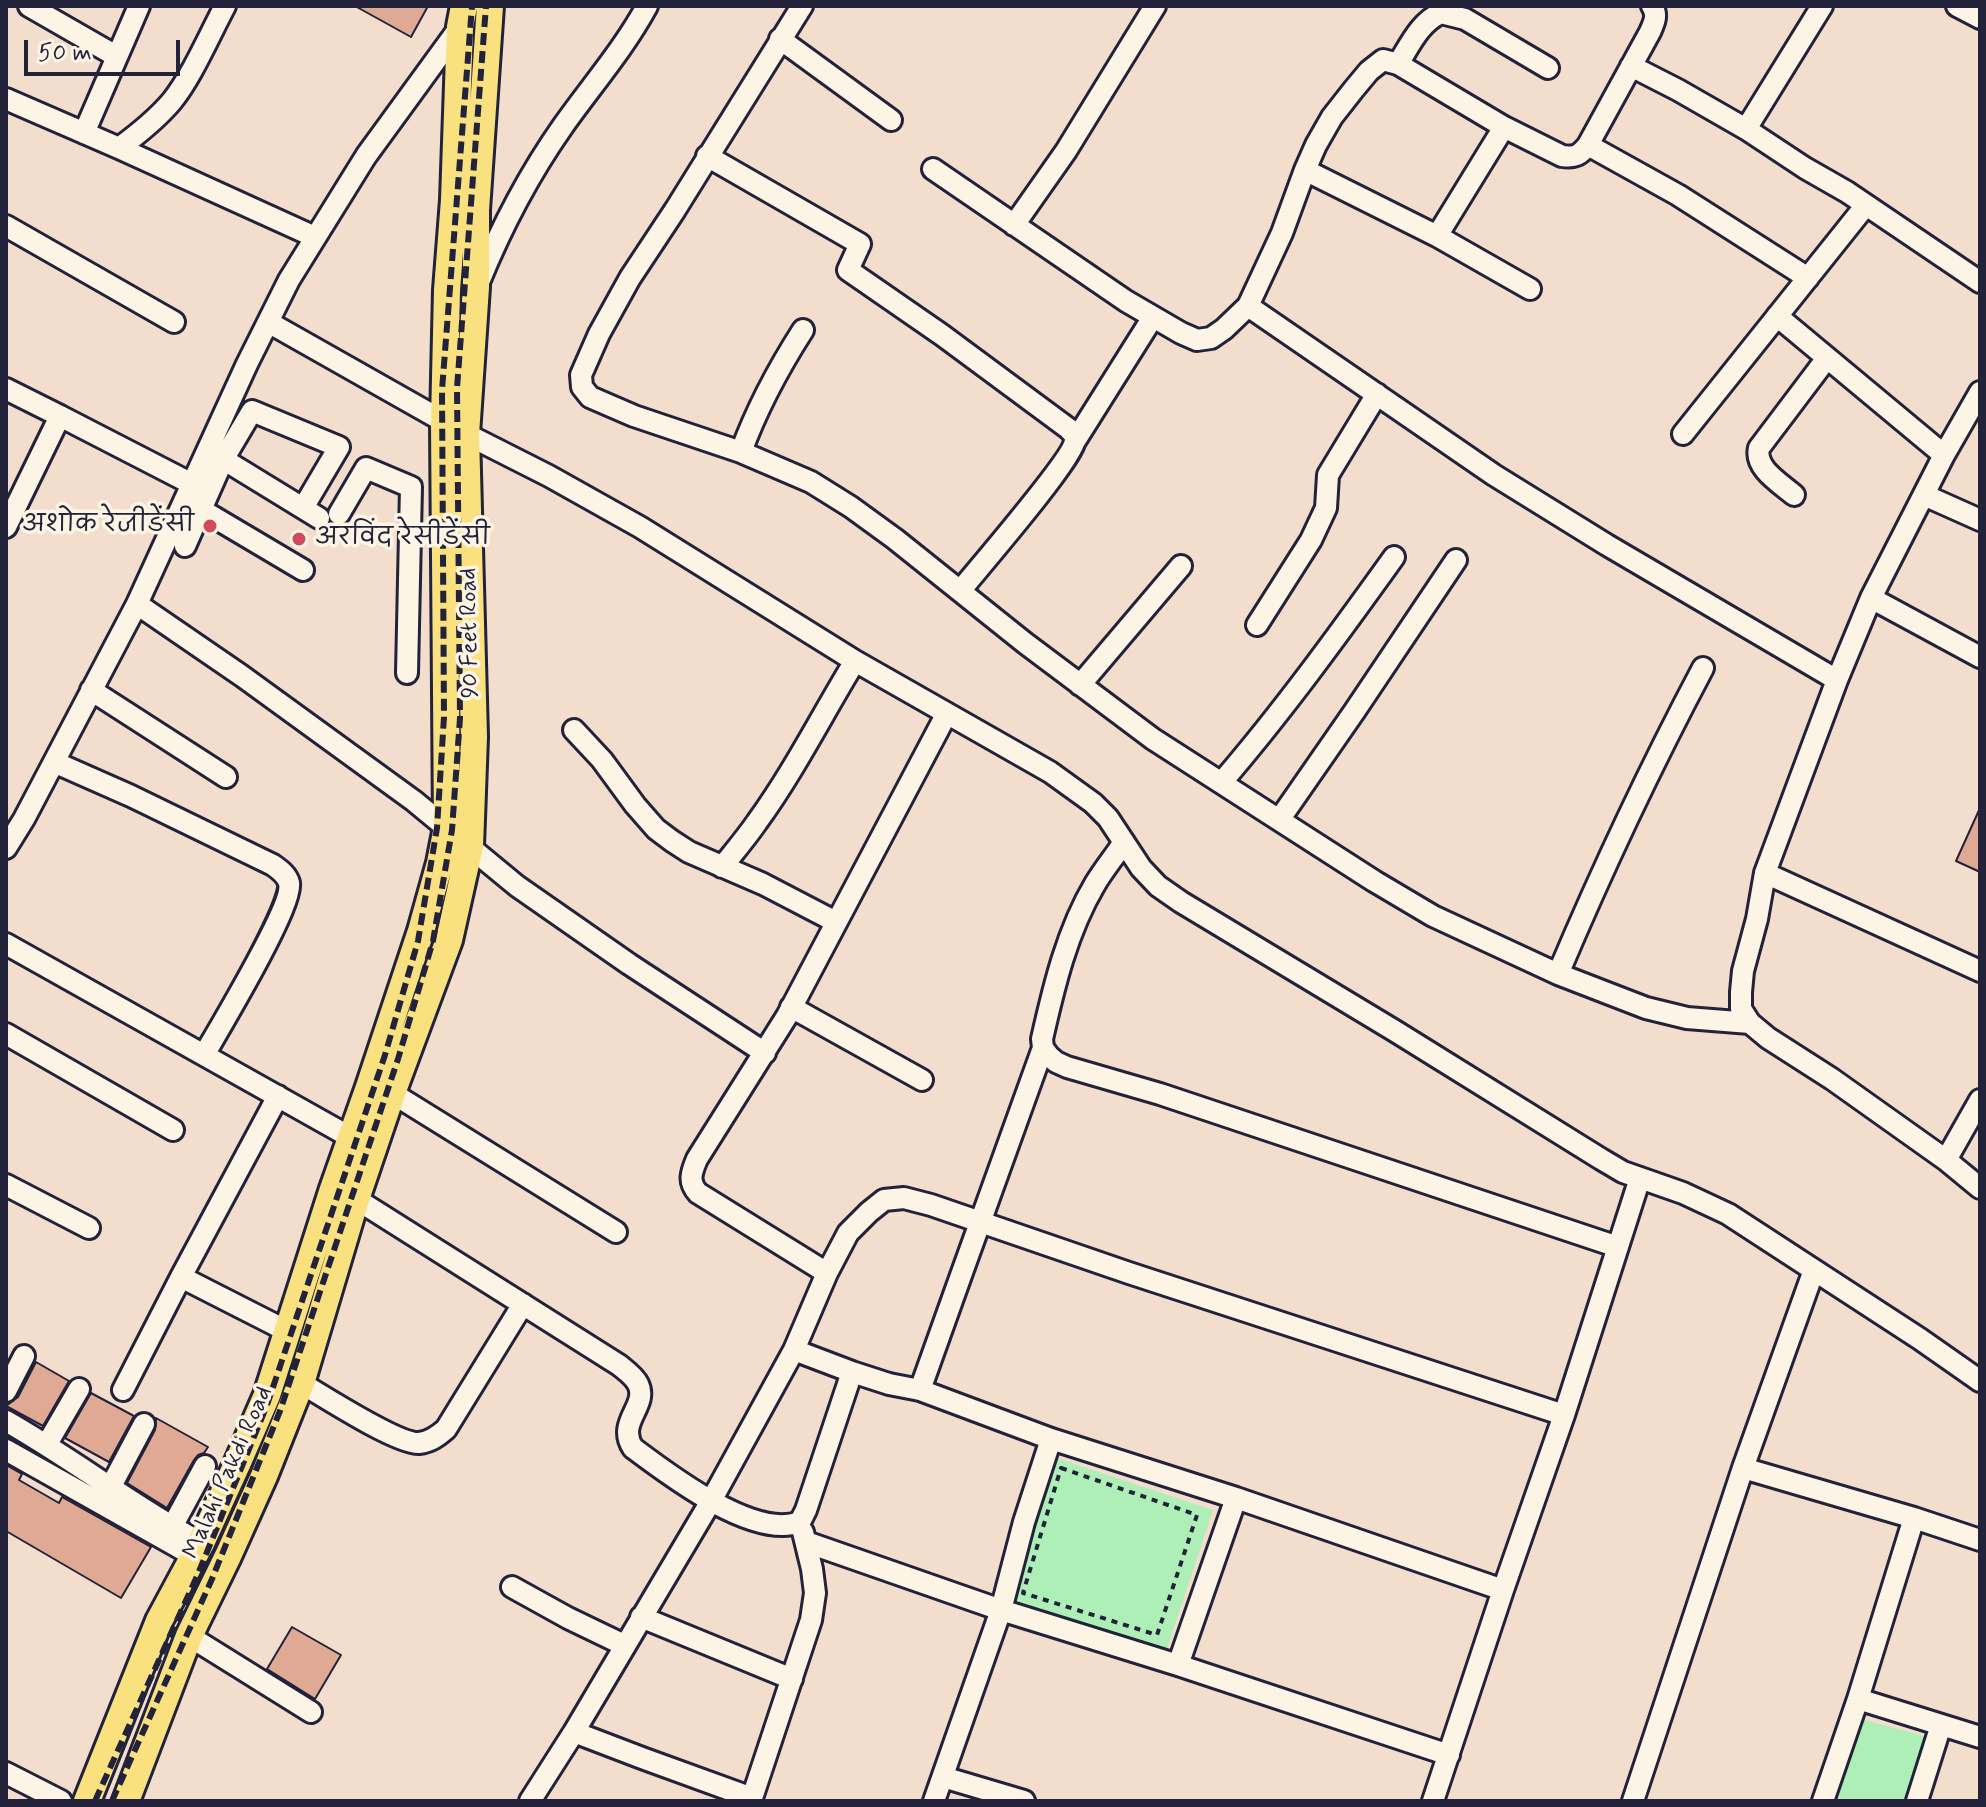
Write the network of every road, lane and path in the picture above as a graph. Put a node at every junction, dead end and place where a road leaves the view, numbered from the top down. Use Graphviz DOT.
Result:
graph roads {
  1 [pos="29,6"];
  2 [pos="139,6"];
  3 [pos="225,6"];
  4 [pos="490,6"];
  5 [pos="647,6"];
  6 [pos="802,6"];
  7 [pos="1154,6"];
  8 [pos="1652,6"];
  9 [pos="1822,6"];
  10 [pos="1957,6"];
  11 [pos="462,17"];
  12 [pos="1980,18"];
  13 [pos="780,39"];
  14 [pos="116,56"];
  15 [pos="1398,64"];
  16 [pos="1631,66"];
  17 [pos="1548,68"];
  18 [pos="7,102"];
  19 [pos="891,120"];
  20 [pos="1504,127"];
  21 [pos="1746,129"];
  22 [pos="84,133"];
  23 [pos="1588,145"];
  24 [pos="119,148"];
  25 [pos="707,156"];
  26 [pos="933,169"];
  27 [pos="1305,170"];
  28 [pos="1866,205"];
  29 [pos="1014,225"];
  30 [pos="6,226"];
  31 [pos="1437,236"];
  32 [pos="315,237"];
  33 [pos="1808,278"];
  34 [pos="1980,282"];
  35 [pos="476,287"];
  36 [pos="1530,289"];
  37 [pos="1248,306"];
  38 [pos="1777,316"];
  39 [pos="1153,317"];
  40 [pos="174,322"];
  41 [pos="268,322"];
  42 [pos="803,330"];
  43 [pos="1827,358"];
  44 [pos="6,389"];
  45 [pos="1377,394"];
  46 [pos="1979,397"];
  47 [pos="60,416"];
  48 [pos="455,428"];
  49 [pos="1683,434"];
  50 [pos="1075,441"];
  51 [pos="741,452"];
  52 [pos="215,455"];
  53 [pos="1944,455"];
  54 [pos="411,487"];
  55 [pos="445,492"];
  56 [pos="1794,495"];
  57 [pos="1924,495"];
  58 [pos="193,498"];
  59 [pos="320,513"];
  60 [pos="1980,520"];
  61 [pos="6,527"];
  62 [pos="185,546"];
  63 [pos="1394,557"];
  64 [pos="1456,560"];
  65 [pos="1181,566"];
  66 [pos="303,570"];
  67 [pos="960,591"];
  68 [pos="1871,598"];
  69 [pos="409,602"];
  70 [pos="137,604"];
  71 [pos="446,605"];
  72 [pos="1257,625"];
  73 [pos="1980,657"];
  74 [pos="855,661"];
  75 [pos="1703,668"];
  76 [pos="407,673"];
  77 [pos="1837,680"];
  78 [pos="1080,685"];
  79 [pos="91,690"];
  80 [pos="946,715"];
  81 [pos="574,730"];
  82 [pos="54,762"];
  83 [pos="226,777"];
  84 [pos="1221,783"];
  85 [pos="1279,820"];
  86 [pos="447,827"];
  87 [pos="1124,842"];
  88 [pos="470,846"];
  89 [pos="6,848"];
  90 [pos="722,867"];
  91 [pos="1765,873"];
  92 [pos="836,922"];
  93 [pos="6,944"];
  94 [pos="1980,971"];
  95 [pos="1558,974"];
  96 [pos="791,1007"];
  97 [pos="1750,1023"];
  98 [pos="6,1034"];
  99 [pos="1043,1048"];
  100 [pos="765,1053"];
  101 [pos="204,1055"];
  102 [pos="922,1080"];
  103 [pos="392,1093"];
  104 [pos="278,1096"];
  105 [pos="1980,1100"];
  106 [pos="173,1130"];
  107 [pos="362,1144"];
  108 [pos="1946,1160"];
  109 [pos="1640,1178"];
  110 [pos="6,1185"];
  111 [pos="1980,1188"];
  112 [pos="356,1199"];
  113 [pos="980,1223"];
  114 [pos="89,1228"];
  115 [pos="616,1232"];
  116 [pos="1618,1247"];
  117 [pos="1814,1270"];
  118 [pos="827,1273"];
  119 [pos="181,1277"];
  120 [pos="300,1292"];
  121 [pos="326,1301"];
  122 [pos="523,1304"];
  123 [pos="287,1331"];
  124 [pos="794,1350"];
  125 [pos="24,1356"];
  126 [pos="852,1372"];
  127 [pos="1980,1381"];
  128 [pos="301,1383"];
  129 [pos="79,1389"];
  130 [pos="123,1390"];
  131 [pos="920,1390"];
  132 [pos="6,1391"];
  133 [pos="1564,1415"];
  134 [pos="6,1421"];
  135 [pos="144,1424"];
  136 [pos="1051,1439"];
  137 [pos="47,1444"];
  138 [pos="6,1450"];
  139 [pos="205,1466"];
  140 [pos="1743,1468"];
  141 [pos="110,1488"];
  142 [pos="1236,1498"];
  143 [pos="711,1501"];
  144 [pos="1914,1518"];
  145 [pos="172,1527"];
  146 [pos="803,1532"];
  147 [pos="1980,1540"];
  148 [pos="198,1549"];
  149 [pos="512,1587"];
  150 [pos="1503,1590"];
  151 [pos="1001,1610"];
  152 [pos="641,1617"];
  153 [pos="1157,1635"];
  154 [pos="189,1636"];
  155 [pos="624,1645"];
  156 [pos="1178,1665"];
  157 [pos="792,1679"];
  158 [pos="1858,1699"];
  159 [pos="311,1712"];
  160 [pos="1941,1725"];
  161 [pos="574,1732"];
  162 [pos="1980,1737"];
  163 [pos="1449,1755"];
  164 [pos="6,1773"];
  165 [pos="943,1777"];
  166 [pos="752,1799"];
  167 [pos="61,1801"];
  168 [pos="87,1801"];
  169 [pos="126,1801"];
  170 [pos="530,1801"];
  171 [pos="934,1801"];
  172 [pos="1024,1801"];
  173 [pos="1433,1801"];
  174 [pos="1633,1801"];
  175 [pos="1823,1801"];
  176 [pos="1917,1801"];
  1 -- 14 [label="street"];
  2 -- 14 [label="street"];
  3 -- 24 [label="street"];
  4 -- 35 [label="main road, 90 Feet Road"];
  5 -- 35 [label="street"];
  6 -- 13 [label="street"];
  7 -- 29 [label="street"];
  8 -- 16 [label="street"];
  9 -- 21 [label="street"];
  10 -- 12 [label="street"];
  11 -- 32 [label="street"];
  11 -- 48 [label="main road, 90 Feet Road"];
  13 -- 19 [label="street"];
  13 -- 25 [label="street"];
  14 -- 22 [label="street"];
  15 -- 17 [label="street"];
  15 -- 20 [label="street"];
  15 -- 27 [label="street"];
  16 -- 21 [label="street"];
  16 -- 23 [label="street"];
  18 -- 22 [label="street"];
  20 -- 23 [label="street"];
  20 -- 31 [label="street"];
  21 -- 28 [label="street"];
  22 -- 24 [label="street"];
  23 -- 33 [label="street"];
  24 -- 32 [label="street"];
  25 -- 50 [label="street"];
  25 -- 51 [label="street"];
  26 -- 29 [label="street"];
  27 -- 31 [label="street"];
  27 -- 37 [label="street"];
  28 -- 33 [label="street"];
  28 -- 34 [label="street"];
  29 -- 39 [label="street"];
  30 -- 40 [label="street"];
  31 -- 36 [label="street"];
  32 -- 41 [label="street"];
  33 -- 38 [label="street"];
  35 -- 48 [label="main road, 90 Feet Road"];
  37 -- 39 [label="street"];
  37 -- 45 [label="street"];
  38 -- 43 [label="street"];
  38 -- 49 [label="street"];
  39 -- 50 [label="street"];
  41 -- 48 [label="street"];
  41 -- 52 [label="street"];
  42 -- 51 [label="street"];
  43 -- 53 [label="street"];
  43 -- 56 [label="street"];
  44 -- 47 [label="street"];
  45 -- 72 [label="street"];
  45 -- 77 [label="street"];
  46 -- 53 [label="street"];
  47 -- 58 [label="street"];
  47 -- 61 [label="street"];
  48 -- 55 [label="main road, 90 Feet Road"];
  48 -- 74 [label="street"];
  48 -- 88 [label="main road, 90 Feet Road"];
  50 -- 67 [label="street"];
  51 -- 67 [label="street"];
  52 -- 58 [label="street"];
  52 -- 59 [label="street"];
  52 -- 59 [label="street"];
  53 -- 57 [label="street"];
  54 -- 55 [label="street"];
  54 -- 59 [label="street"];
  54 -- 69 [label="street"];
  55 -- 71 [label="main road, 90 Feet Road"];
  57 -- 60 [label="street"];
  57 -- 68 [label="street"];
  58 -- 62 [label="street"];
  58 -- 66 [label="street"];
  58 -- 70 [label="street"];
  63 -- 84 [label="street"];
  64 -- 85 [label="street"];
  65 -- 78 [label="street"];
  67 -- 78 [label="street"];
  68 -- 73 [label="street"];
  68 -- 77 [label="street"];
  69 -- 71 [label="street"];
  69 -- 76 [label="street"];
  70 -- 79 [label="street"];
  70 -- 86 [label="street"];
  71 -- 86 [label="main road, 90 Feet Road"];
  74 -- 80 [label="street"];
  74 -- 90 [label="street"];
  75 -- 95 [label="street"];
  77 -- 91 [label="street"];
  78 -- 84 [label="street"];
  79 -- 82 [label="street"];
  79 -- 83 [label="street"];
  80 -- 87 [label="street"];
  80 -- 92 [label="street"];
  81 -- 90 [label="street"];
  82 -- 89 [label="street"];
  82 -- 101 [label="street"];
  84 -- 85 [label="street"];
  85 -- 95 [label="street"];
  86 -- 88 [label="street"];
  86 -- 107 [label="main road, 90 Feet Road"];
  87 -- 99 [label="street"];
  87 -- 109 [label="street"];
  88 -- 100 [label="street"];
  88 -- 103 [label="main road, 90 Feet Road"];
  90 -- 92 [label="street"];
  91 -- 94 [label="street"];
  91 -- 97 [label="street"];
  92 -- 96 [label="street"];
  93 -- 101 [label="street"];
  95 -- 97 [label="street"];
  96 -- 100 [label="street"];
  96 -- 102 [label="street"];
  97 -- 108 [label="street"];
  98 -- 106 [label="street"];
  99 -- 113 [label="street"];
  99 -- 116 [label="street"];
  100 -- 118 [label="street"];
  101 -- 104 [label="street"];
  103 -- 107 [label="main road, 90 Feet Road"];
  103 -- 115 [label="street"];
  104 -- 107 [label="street"];
  104 -- 119 [label="street"];
  105 -- 108 [label="street"];
  107 -- 112 [label="main road, Malahi Pakdi Road"];
  107 -- 120 [label="main road, Malahi Pakdi Road"];
  108 -- 111 [label="street"];
  109 -- 116 [label="street"];
  109 -- 117 [label="street"];
  110 -- 114 [label="street"];
  112 -- 121 [label="main road, Malahi Pakdi Road"];
  112 -- 122 [label="street"];
  113 -- 118 [label="street"];
  113 -- 131 [label="street"];
  113 -- 133 [label="street"];
  116 -- 133 [label="street"];
  117 -- 127 [label="street"];
  117 -- 140 [label="street"];
  118 -- 124 [label="street"];
  119 -- 123 [label="street"];
  119 -- 130 [label="street"];
  120 -- 121 [label="main road"];
  120 -- 123 [label="main road, Malahi Pakdi Road"];
  121 -- 128 [label="main road, Malahi Pakdi Road"];
  122 -- 128 [label="street"];
  122 -- 143 [label="street"];
  123 -- 148 [label="main road, Malahi Pakdi Road"];
  124 -- 126 [label="street"];
  124 -- 143 [label="street"];
  125 -- 132 [label="street"];
  126 -- 131 [label="street"];
  126 -- 146 [label="street"];
  128 -- 154 [label="main road, Malahi Pakdi Road"];
  129 -- 137 [label="street"];
  131 -- 136 [label="street"];
  133 -- 150 [label="street"];
  134 -- 137 [label="street"];
  135 -- 141 [label="street"];
  136 -- 142 [label="street"];
  136 -- 151 [label="street"];
  137 -- 141 [label="street"];
  138 -- 148 [label="street"];
  139 -- 145 [label="street"];
  140 -- 144 [label="street"];
  140 -- 174 [label="street"];
  141 -- 145 [label="street"];
  142 -- 150 [label="street"];
  142 -- 156 [label="street"];
  143 -- 146 [label="street"];
  143 -- 152 [label="street"];
  144 -- 147 [label="street"];
  144 -- 158 [label="street"];
  145 -- 148 [label="street"];
  146 -- 151 [label="street"];
  146 -- 157 [label="street"];
  148 -- 168 [label="main road, Malahi Pakdi Road"];
  149 -- 155 [label="street"];
  150 -- 163 [label="street"];
  151 -- 156 [label="street"];
  151 -- 165 [label="street"];
  152 -- 155 [label="street"];
  152 -- 157 [label="street"];
  153 -- 153 [label="path"];
  154 -- 159 [label="street"];
  154 -- 169 [label="main road, Malahi Pakdi Road"];
  155 -- 161 [label="street"];
  156 -- 163 [label="street"];
  157 -- 166 [label="street"];
  158 -- 160 [label="street"];
  158 -- 175 [label="street"];
  160 -- 162 [label="street"];
  160 -- 176 [label="street"];
  161 -- 166 [label="street"];
  161 -- 170 [label="street"];
  163 -- 173 [label="street"];
  164 -- 167 [label="street"];
  165 -- 171 [label="street"];
  165 -- 172 [label="street"];
}
